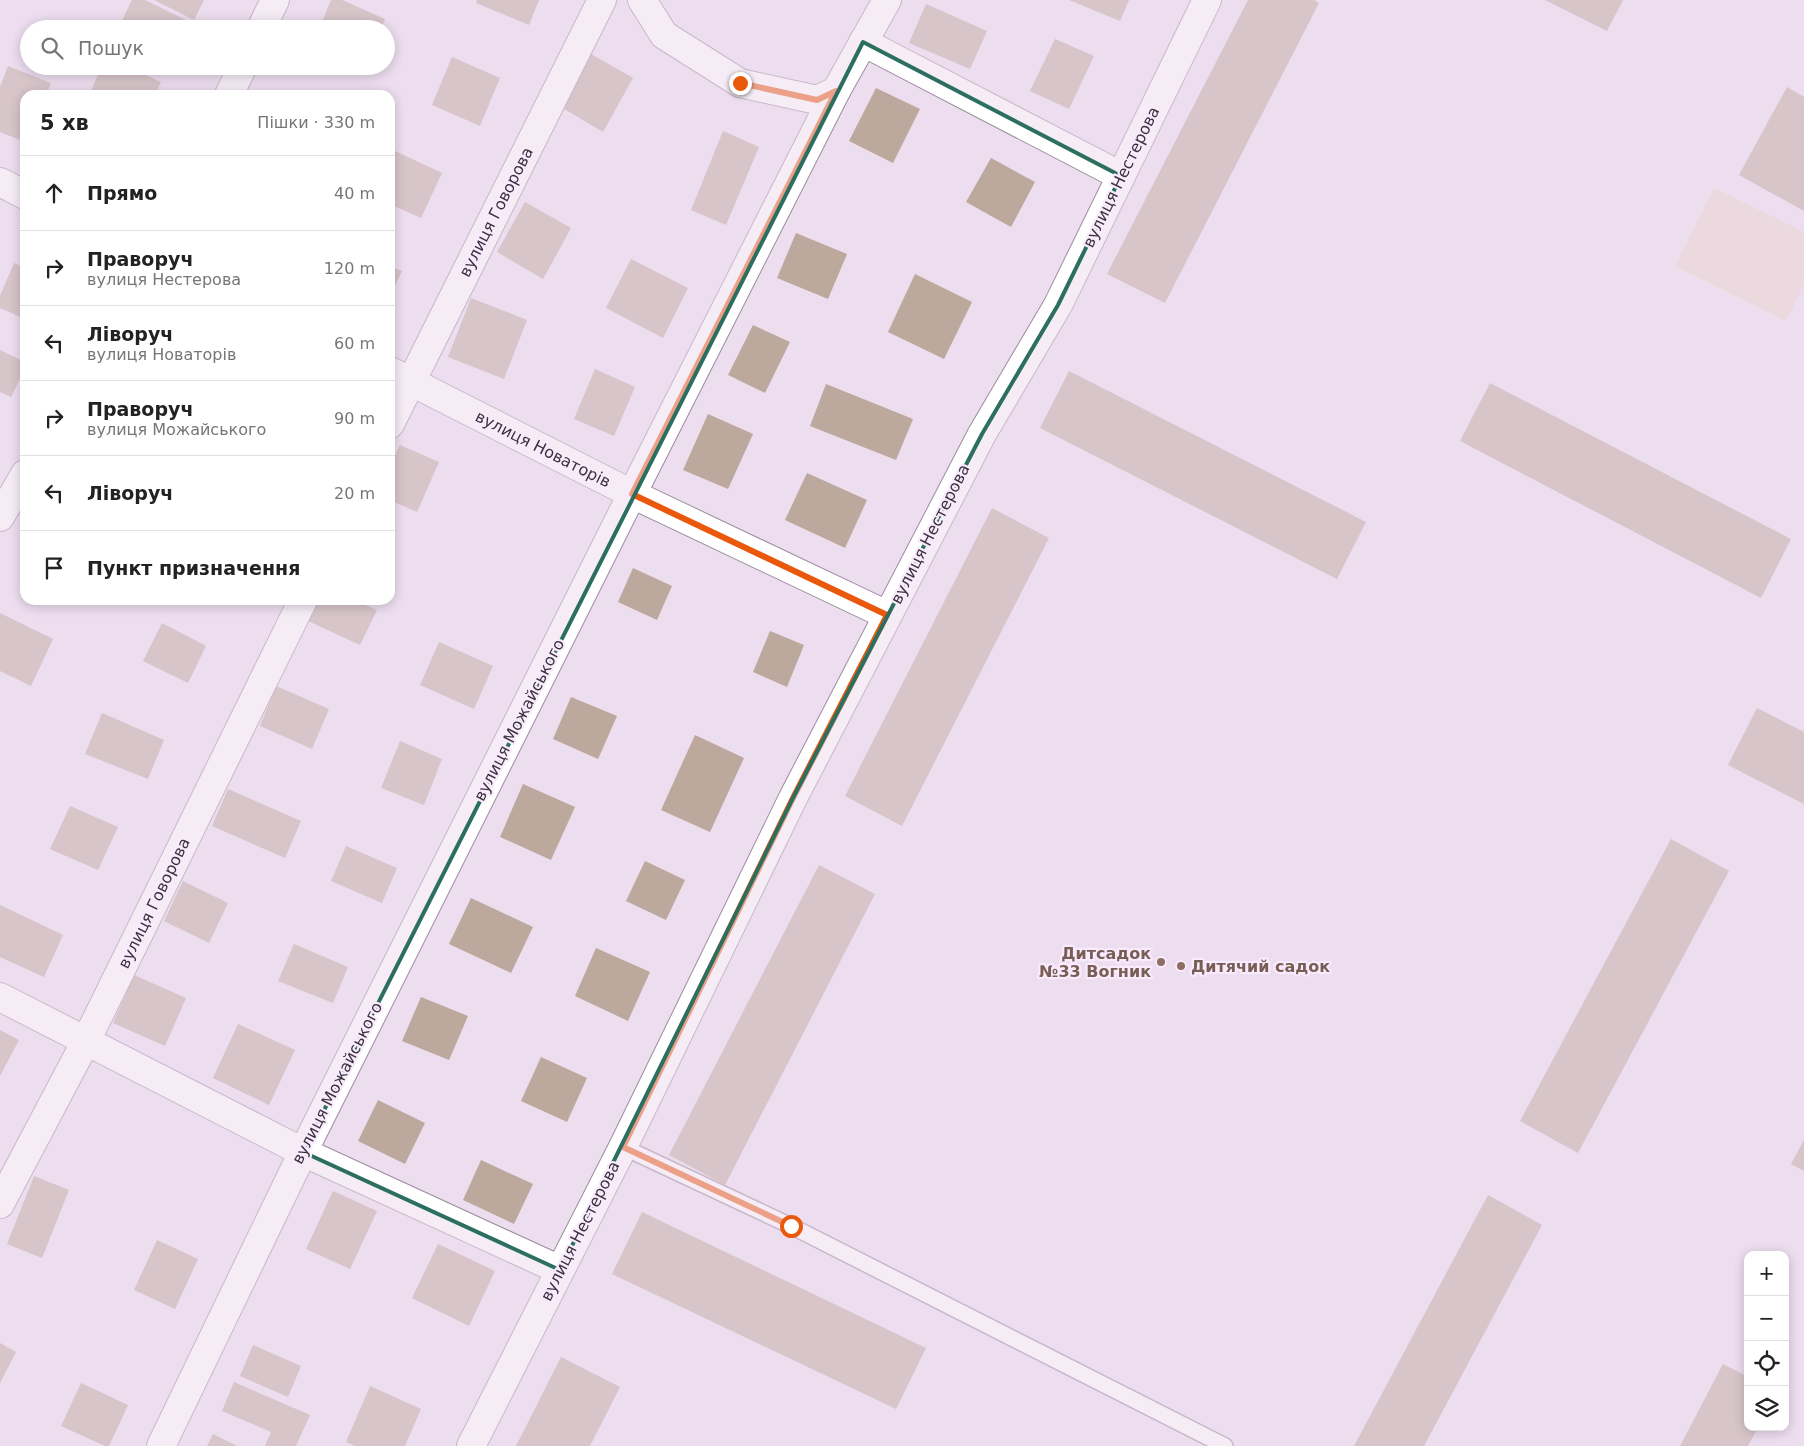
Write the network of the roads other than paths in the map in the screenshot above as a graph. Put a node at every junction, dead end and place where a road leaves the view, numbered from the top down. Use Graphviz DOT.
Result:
graph roads {
  1 [pos="275,0"];
  2 [pos="602,0"];
  3 [pos="642,0"];
  4 [pos="887,0"];
  5 [pos="1207,0"];
  6 [pos="265,20"];
  7 [pos="864,42"];
  8 [pos="238,75"];
  9 [pos="231,90"];
  10 [pos="836,91"];
  11 [pos="1121,176"];
  12 [pos="0,182"];
  13 [pos="20,192"];
  14 [pos="401,376"];
  15 [pos="395,402"];
  16 [pos="20,483"];
  17 [pos="632,494"];
  18 [pos="0,517"];
  19 [pos="301,605"];
  20 [pos="887,615"];
  21 [pos="0,997"];
  22 [pos="86,1041"];
  23 [pos="623,1147"];
  24 [pos="303,1152"];
  25 [pos="0,1204"];
  26 [pos="560,1270"];
  27 [pos="161,1446"];
  28 [pos="470,1446"];
  29 [pos="1226,1446"];
  1 -- 6 [label="street"];
  2 -- 14 [label="street, вулиця Говорова"];
  3 -- 10 [label="street"];
  4 -- 7 [label="street, вулиця Можайського"];
  5 -- 11 [label="street, вулиця Нестерова"];
  7 -- 10 [label="street, вулиця Можайського"];
  7 -- 11 [label="street"];
  8 -- 9 [label="street"];
  10 -- 17 [label="street, вулиця Можайського"];
  11 -- 20 [label="street, вулиця Нестерова"];
  12 -- 13 [label="street"];
  14 -- 15 [label="street, вулиця Говорова"];
  14 -- 17 [label="street, вулиця Новаторів"];
  16 -- 18 [label="street"];
  17 -- 20 [label="street, вулиця Новаторів"];
  17 -- 24 [label="street, вулиця Можайського"];
  19 -- 22 [label="street, вулиця Говорова"];
  20 -- 23 [label="street, вулиця Нестерова"];
  21 -- 22 [label="street"];
  22 -- 24 [label="street"];
  22 -- 25 [label="street, вулиця Говорова"];
  23 -- 26 [label="street, вулиця Нестерова"];
  23 -- 29 [label="lane"];
  24 -- 26 [label="street"];
  24 -- 27 [label="street, вулиця Можайського"];
  26 -- 28 [label="street, вулиця Нестерова"];
}
